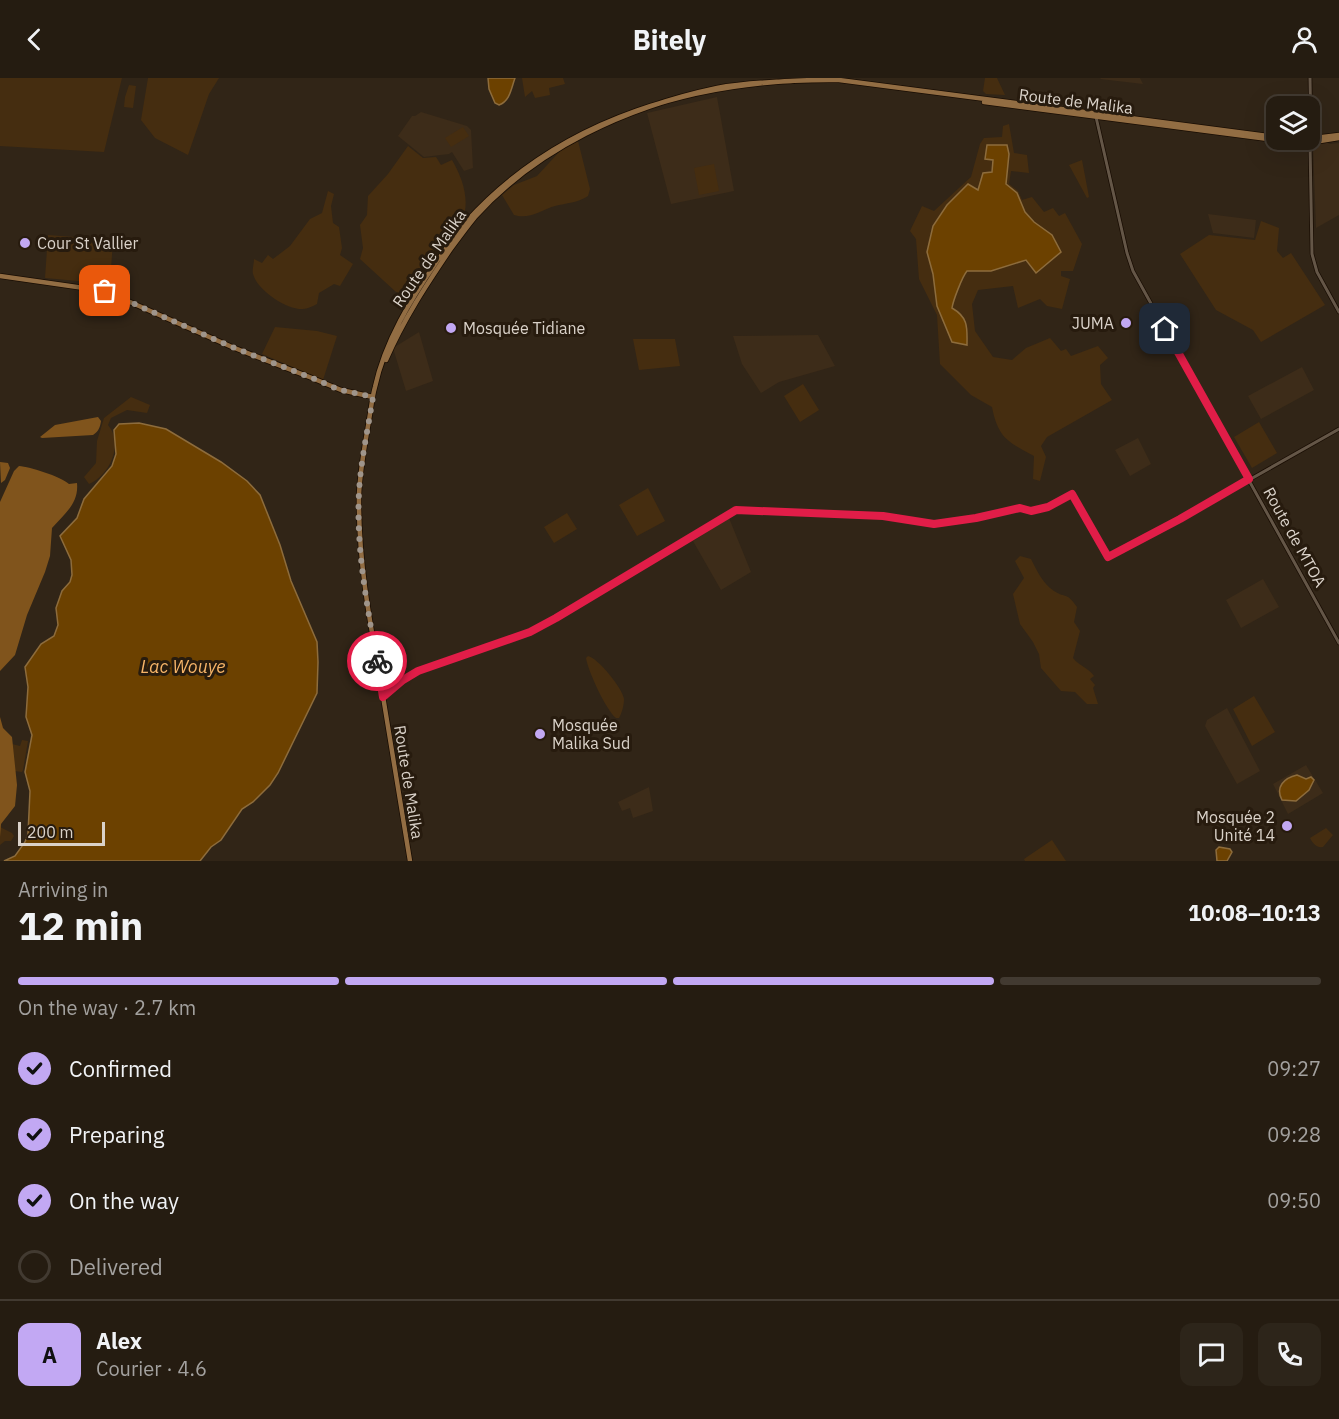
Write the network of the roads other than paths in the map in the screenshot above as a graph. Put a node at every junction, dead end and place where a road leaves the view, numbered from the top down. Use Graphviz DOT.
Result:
graph roads {
  1 [pos="1310,78"];
  2 [pos="1310,96"];
  3 [pos="1096,114"];
  4 [pos="1266,136"];
  5 [pos="1339,137"];
  6 [pos="1320,139"];
  7 [pos="1266,140"];
  8 [pos="1310,150"];
  9 [pos="0,276"];
  10 [pos="1339,312"];
  11 [pos="373,397"];
  12 [pos="1339,429"];
  13 [pos="1249,479"];
  14 [pos="1339,643"];
  15 [pos="383,697"];
  16 [pos="408,861"];
  1 -- 2 [label="street"];
  3 -- 4 [label="main road, Route de Malika"];
  3 -- 7 [label="main road, Route de Malika"];
  3 -- 11 [label="main road, Route de Malika"];
  3 -- 13 [label="street, Route de MTOA"];
  5 -- 6 [label="main road, Route de Malika"];
  8 -- 10 [label="street"];
  9 -- 11 [label="main road"];
  11 -- 15 [label="main road, Route de Malika"];
  12 -- 13 [label="street"];
  13 -- 14 [label="street, Route de MTOA"];
  13 -- 15 [label="street"];
  15 -- 16 [label="main road, Route de Malika"];
}
